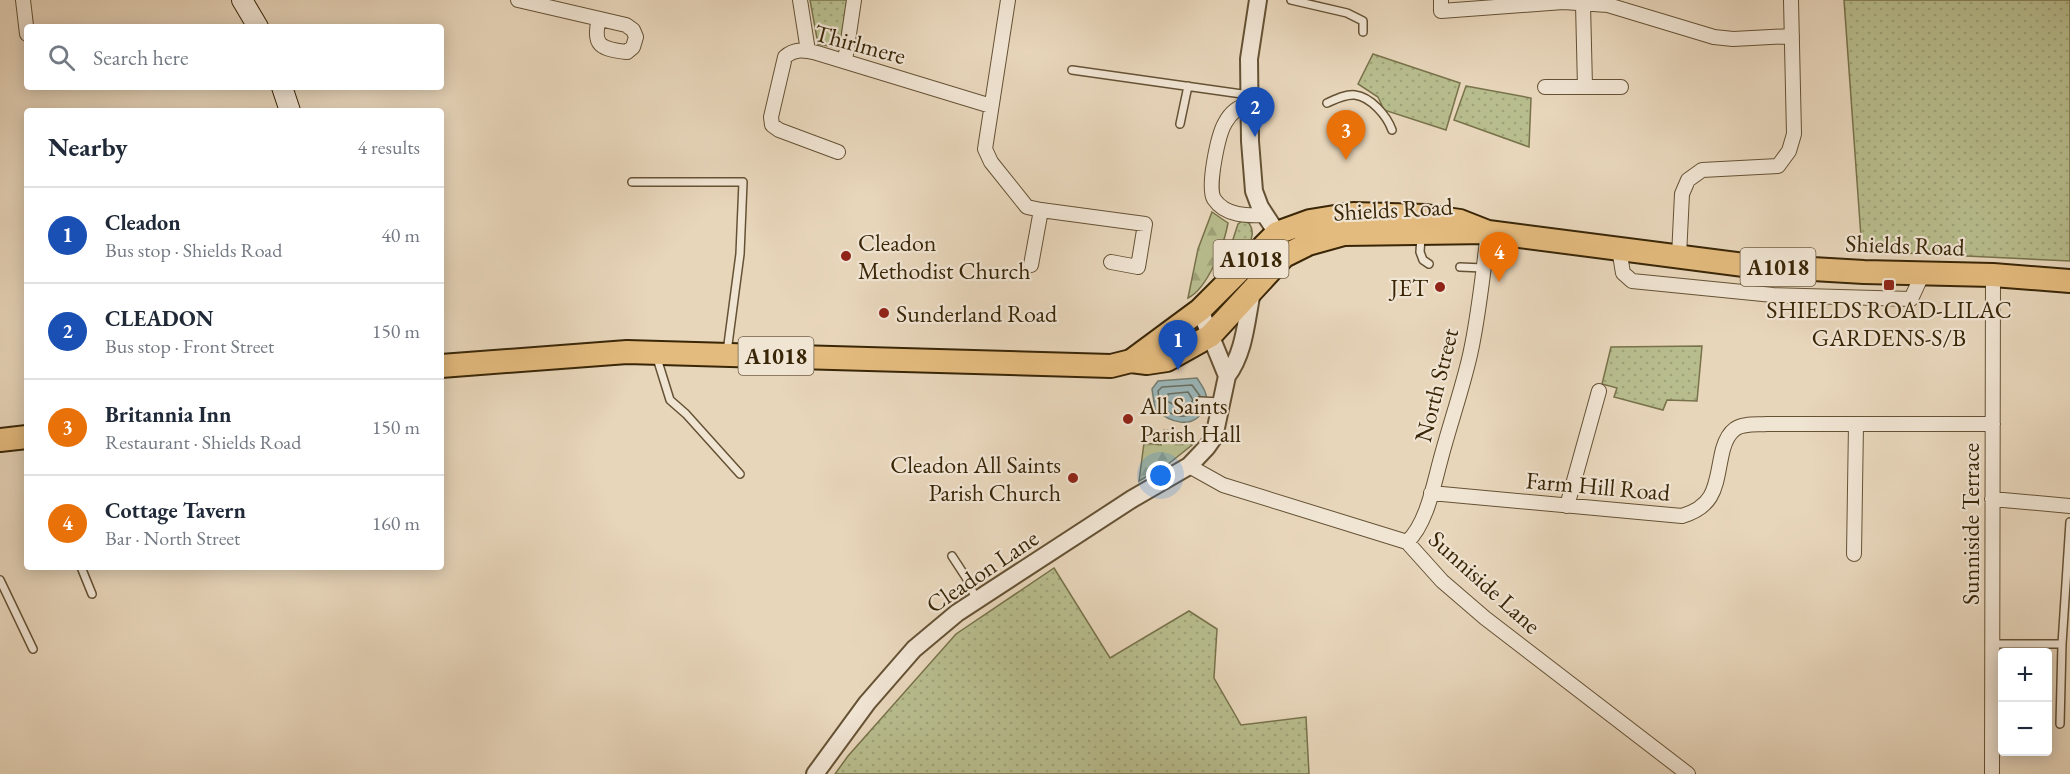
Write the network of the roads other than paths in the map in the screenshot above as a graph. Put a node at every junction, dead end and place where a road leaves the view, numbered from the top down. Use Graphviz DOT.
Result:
graph roads {
  1 [pos="23,0"];
  2 [pos="242,0"];
  3 [pos="518,0"];
  4 [pos="800,0"];
  5 [pos="854,0"];
  6 [pos="1008,0"];
  7 [pos="1258,0"];
  8 [pos="1291,0"];
  9 [pos="1791,0"];
  10 [pos="1583,4"];
  11 [pos="1441,5"];
  12 [pos="598,19"];
  13 [pos="26,24"];
  14 [pos="256,24"];
  15 [pos="1363,32"];
  16 [pos="1792,36"];
  17 [pos="808,51"];
  18 [pos="845,61"];
  19 [pos="1072,70"];
  20 [pos="1188,86"];
  21 [pos="1545,87"];
  22 [pos="1585,87"];
  23 [pos="1621,87"];
  24 [pos="283,90"];
  25 [pos="1250,99"];
  26 [pos="1327,103"];
  27 [pos="991,106"];
  28 [pos="289,108"];
  29 [pos="1180,124"];
  30 [pos="1392,130"];
  31 [pos="838,152"];
  32 [pos="632,182"];
  33 [pos="1041,210"];
  34 [pos="1271,224"];
  35 [pos="1422,224"];
  36 [pos="1488,232"];
  37 [pos="1619,249"];
  38 [pos="1284,256"];
  39 [pos="1679,256"];
  40 [pos="1111,262"];
  41 [pos="1429,264"];
  42 [pos="1031,265"];
  43 [pos="1460,267"];
  44 [pos="1483,268"];
  45 [pos="1923,273"];
  46 [pos="1993,274"];
  47 [pos="2070,282"];
  48 [pos="1252,291"];
  49 [pos="1200,310"];
  50 [pos="1210,336"];
  51 [pos="655,353"];
  52 [pos="727,355"];
  53 [pos="1121,364"];
  54 [pos="444,366"];
  55 [pos="1227,376"];
  56 [pos="1599,391"];
  57 [pos="1200,401"];
  58 [pos="1221,402"];
  59 [pos="1856,424"];
  60 [pos="1993,424"];
  61 [pos="24,437"];
  62 [pos="0,440"];
  63 [pos="1189,466"];
  64 [pos="740,474"];
  65 [pos="1431,493"];
  66 [pos="1992,499"];
  67 [pos="1567,506"];
  68 [pos="2070,506"];
  69 [pos="2070,522"];
  70 [pos="1407,542"];
  71 [pos="1854,554"];
  72 [pos="952,556"];
  73 [pos="82,570"];
  74 [pos="0,580"];
  75 [pos="92,594"];
  76 [pos="976,599"];
  77 [pos="1992,644"];
  78 [pos="2062,644"];
  79 [pos="33,649"];
  80 [pos="2060,724"];
  81 [pos="815,774"];
  82 [pos="1689,774"];
  83 [pos="1992,774"];
  1 -- 13 [label="street"];
  2 -- 14 [label="main road"];
  3 -- 12 [label="street"];
  4 -- 17 [label="street"];
  5 -- 18 [label="street"];
  6 -- 27 [label="street"];
  7 -- 25 [label="street"];
  8 -- 15 [label="lane"];
  9 -- 16 [label="street"];
  10 -- 11 [label="street"];
  10 -- 16 [label="street"];
  10 -- 22 [label="street"];
  16 -- 39 [label="street"];
  17 -- 18 [label="street, Thirlmere"];
  17 -- 31 [label="street, Thirlmere"];
  18 -- 27 [label="street, Thirlmere"];
  19 -- 20 [label="lane"];
  20 -- 25 [label="lane"];
  20 -- 29 [label="lane"];
  21 -- 22 [label="street"];
  22 -- 23 [label="street"];
  24 -- 28 [label="main road"];
  25 -- 34 [label="street"];
  25 -- 34 [label="street"];
  26 -- 30 [label="lane"];
  27 -- 33 [label="street"];
  32 -- 52 [label="lane"];
  33 -- 40 [label="street"];
  33 -- 42 [label="street"];
  34 -- 35 [label="highway, Shields Road / A1018"];
  34 -- 38 [label="street"];
  34 -- 49 [label="highway, Shields Road / A1018"];
  35 -- 36 [label="highway, Shields Road / A1018"];
  35 -- 38 [label="highway, Shields Road / A1018"];
  35 -- 41 [label="lane"];
  36 -- 37 [label="highway, Shields Road / A1018"];
  36 -- 44 [label="street, North Street"];
  37 -- 39 [label="highway, Shields Road / A1018"];
  37 -- 45 [label="street"];
  38 -- 48 [label="highway, Shields Road / A1018"];
  39 -- 45 [label="highway, Shields Road / A1018"];
  43 -- 44 [label="lane"];
  44 -- 65 [label="street, North Street"];
  45 -- 46 [label="highway, Shields Road / A1018"];
  46 -- 47 [label="highway, Shields Road / A1018"];
  46 -- 60 [label="street, Sunniside Terrace"];
  48 -- 50 [label="highway, Shields Road / A1018"];
  48 -- 55 [label="street, Cleadon Lane"];
  49 -- 50 [label="street"];
  49 -- 53 [label="highway, Shields Road / A1018"];
  50 -- 53 [label="highway, Shields Road / A1018"];
  50 -- 55 [label="street"];
  51 -- 52 [label="highway, A1018"];
  51 -- 54 [label="highway, A1018"];
  51 -- 64 [label="lane"];
  52 -- 53 [label="highway, A1018"];
  55 -- 58 [label="street, Cleadon Lane"];
  56 -- 67 [label="street"];
  57 -- 58 [label="lane"];
  58 -- 63 [label="street, Cleadon Lane"];
  59 -- 60 [label="street, Farm Hill Road"];
  59 -- 67 [label="street, Farm Hill Road"];
  59 -- 71 [label="street"];
  60 -- 66 [label="street, Sunniside Terrace"];
  61 -- 62 [label="highway"];
  63 -- 70 [label="street, Sunniside Lane"];
  63 -- 76 [label="street, Cleadon Lane"];
  65 -- 67 [label="street, Farm Hill Road"];
  65 -- 70 [label="street, North Street"];
  66 -- 68 [label="street"];
  66 -- 77 [label="street, Sunniside Terrace"];
  69 -- 78 [label="lane"];
  70 -- 82 [label="street, Sunniside Lane"];
  72 -- 76 [label="lane"];
  73 -- 75 [label="lane"];
  74 -- 79 [label="lane"];
  76 -- 81 [label="street, Cleadon Lane"];
  77 -- 78 [label="lane"];
  77 -- 83 [label="street, Sunniside Terrace"];
  78 -- 80 [label="lane"];
}
